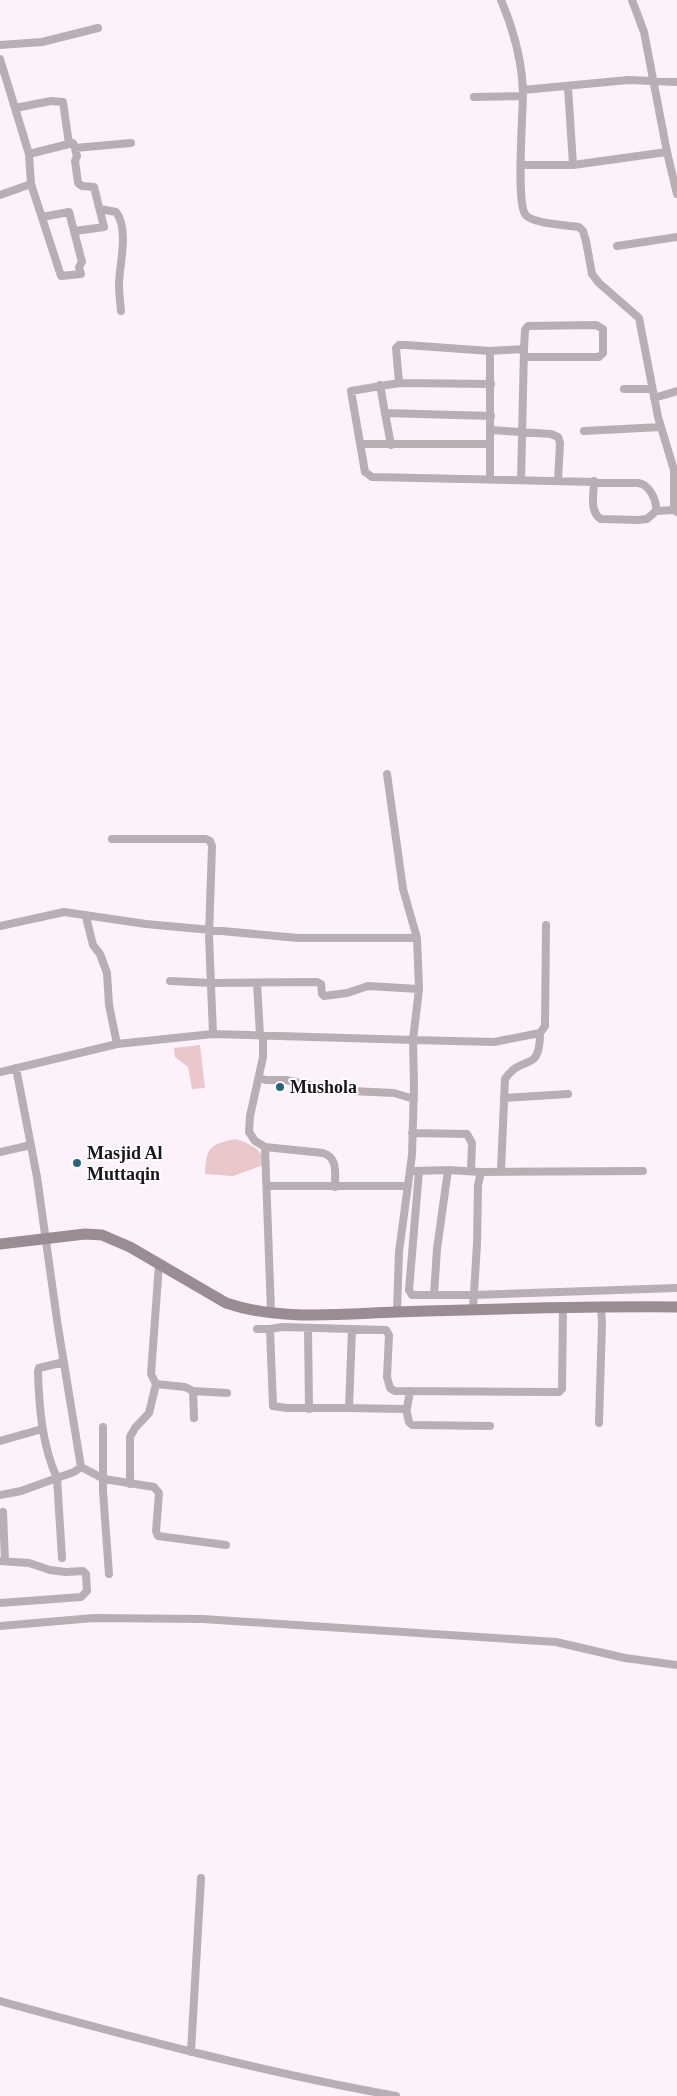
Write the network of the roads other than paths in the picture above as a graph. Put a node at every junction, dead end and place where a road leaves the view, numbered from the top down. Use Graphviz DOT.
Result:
graph roads {
  1 [pos="501,0"];
  2 [pos="632,0"];
  3 [pos="98,28"];
  4 [pos="0,45"];
  5 [pos="0,62"];
  6 [pos="653,80"];
  7 [pos="677,82"];
  8 [pos="568,87"];
  9 [pos="9,92"];
  10 [pos="522,93"];
  11 [pos="0,94"];
  12 [pos="474,97"];
  13 [pos="15,108"];
  14 [pos="131,142"];
  15 [pos="72,146"];
  16 [pos="667,152"];
  17 [pos="29,154"];
  18 [pos="521,165"];
  19 [pos="573,165"];
  20 [pos="31,184"];
  21 [pos="677,194"];
  22 [pos="0,195"];
  23 [pos="100,209"];
  24 [pos="42,217"];
  25 [pos="75,231"];
  26 [pos="677,237"];
  27 [pos="617,246"];
  28 [pos="121,311"];
  29 [pos="490,350"];
  30 [pos="524,353"];
  31 [pos="399,383"];
  32 [pos="491,384"];
  33 [pos="380,385"];
  34 [pos="624,389"];
  35 [pos="677,391"];
  36 [pos="653,394"];
  37 [pos="385,413"];
  38 [pos="491,416"];
  39 [pos="661,427"];
  40 [pos="490,430"];
  41 [pos="584,431"];
  42 [pos="522,432"];
  43 [pos="361,444"];
  44 [pos="490,444"];
  45 [pos="391,445"];
  46 [pos="490,479"];
  47 [pos="521,480"];
  48 [pos="558,481"];
  49 [pos="594,481"];
  50 [pos="656,511"];
  51 [pos="676,511"];
  52 [pos="387,774"];
  53 [pos="112,838"];
  54 [pos="86,917"];
  55 [pos="546,925"];
  56 [pos="0,926"];
  57 [pos="209,931"];
  58 [pos="417,938"];
  59 [pos="170,981"];
  60 [pos="212,983"];
  61 [pos="257,983"];
  62 [pos="419,989"];
  63 [pos="540,1033"];
  64 [pos="213,1034"];
  65 [pos="262,1036"];
  66 [pos="413,1040"];
  67 [pos="117,1044"];
  68 [pos="16,1068"];
  69 [pos="0,1072"];
  70 [pos="259,1078"];
  71 [pos="568,1094"];
  72 [pos="504,1098"];
  73 [pos="414,1099"];
  74 [pos="412,1134"];
  75 [pos="31,1145"];
  76 [pos="266,1147"];
  77 [pos="0,1152"];
  78 [pos="448,1170"];
  79 [pos="410,1171"];
  80 [pos="419,1171"];
  81 [pos="501,1171"];
  82 [pos="643,1171"];
  83 [pos="471,1172"];
  84 [pos="481,1172"];
  85 [pos="268,1186"];
  86 [pos="408,1186"];
  87 [pos="335,1187"];
  88 [pos="46,1238"];
  89 [pos="0,1244"];
  90 [pos="159,1264"];
  91 [pos="677,1288"];
  92 [pos="644,1289"];
  93 [pos="546,1292"];
  94 [pos="434,1295"];
  95 [pos="474,1295"];
  96 [pos="645,1307"];
  97 [pos="677,1307"];
  98 [pos="546,1308"];
  99 [pos="601,1308"];
  100 [pos="473,1309"];
  101 [pos="563,1311"];
  102 [pos="271,1312"];
  103 [pos="397,1312"];
  104 [pos="369,1314"];
  105 [pos="332,1320"];
  106 [pos="369,1327"];
  107 [pos="257,1328"];
  108 [pos="308,1328"];
  109 [pos="270,1329"];
  110 [pos="352,1329"];
  111 [pos="64,1362"];
  112 [pos="156,1384"];
  113 [pos="194,1391"];
  114 [pos="410,1391"];
  115 [pos="226,1393"];
  116 [pos="349,1408"];
  117 [pos="309,1409"];
  118 [pos="406,1409"];
  119 [pos="194,1418"];
  120 [pos="599,1423"];
  121 [pos="490,1426"];
  122 [pos="104,1427"];
  123 [pos="42,1429"];
  124 [pos="0,1441"];
  125 [pos="81,1468"];
  126 [pos="57,1478"];
  127 [pos="104,1479"];
  128 [pos="130,1484"];
  129 [pos="0,1496"];
  130 [pos="3,1512"];
  131 [pos="2,1527"];
  132 [pos="226,1545"];
  133 [pos="62,1558"];
  134 [pos="2,1561"];
  135 [pos="109,1574"];
  136 [pos="0,1603"];
  137 [pos="0,1626"];
  138 [pos="677,1665"];
  139 [pos="201,1878"];
  140 [pos="0,2001"];
  141 [pos="192,2052"];
  142 [pos="396,2096"];
  1 -- 10 [label="street"];
  2 -- 6 [label="street"];
  3 -- 4 [label="street"];
  5 -- 9 [label="street"];
  6 -- 7 [label="street"];
  6 -- 8 [label="street"];
  6 -- 16 [label="street"];
  8 -- 10 [label="street"];
  8 -- 19 [label="street"];
  9 -- 11 [label="street"];
  9 -- 13 [label="street"];
  10 -- 12 [label="street"];
  10 -- 18 [label="street"];
  13 -- 15 [label="street"];
  13 -- 17 [label="street"];
  14 -- 15 [label="street"];
  15 -- 17 [label="street"];
  15 -- 23 [label="street"];
  16 -- 19 [label="street"];
  16 -- 21 [label="street"];
  17 -- 20 [label="street"];
  18 -- 19 [label="street"];
  18 -- 36 [label="street"];
  20 -- 22 [label="street"];
  20 -- 24 [label="street"];
  23 -- 25 [label="street"];
  23 -- 28 [label="street"];
  24 -- 25 [label="street"];
  24 -- 25 [label="street"];
  26 -- 27 [label="street"];
  29 -- 30 [label="street"];
  29 -- 31 [label="street"];
  29 -- 32 [label="street"];
  30 -- 30 [label="street"];
  30 -- 42 [label="street"];
  31 -- 32 [label="street"];
  31 -- 33 [label="street"];
  32 -- 38 [label="street"];
  33 -- 37 [label="street"];
  33 -- 43 [label="street"];
  34 -- 36 [label="street"];
  35 -- 36 [label="street"];
  36 -- 39 [label="street"];
  37 -- 38 [label="street"];
  37 -- 45 [label="street"];
  38 -- 40 [label="street"];
  39 -- 41 [label="street"];
  39 -- 51 [label="street"];
  40 -- 42 [label="street"];
  40 -- 44 [label="street"];
  42 -- 47 [label="street"];
  42 -- 48 [label="street"];
  43 -- 45 [label="street"];
  43 -- 46 [label="street"];
  44 -- 45 [label="street"];
  44 -- 46 [label="street"];
  46 -- 47 [label="street"];
  47 -- 48 [label="street"];
  48 -- 49 [label="street"];
  49 -- 50 [label="street"];
  49 -- 50 [label="street"];
  50 -- 51 [label="street"];
  52 -- 58 [label="street"];
  53 -- 57 [label="street"];
  54 -- 56 [label="street"];
  54 -- 57 [label="street"];
  54 -- 67 [label="street"];
  55 -- 63 [label="street"];
  57 -- 58 [label="street"];
  57 -- 60 [label="street"];
  58 -- 62 [label="street"];
  59 -- 60 [label="street"];
  60 -- 61 [label="street"];
  60 -- 64 [label="street"];
  61 -- 62 [label="street"];
  61 -- 65 [label="street"];
  62 -- 66 [label="street"];
  63 -- 66 [label="street"];
  63 -- 72 [label="street"];
  64 -- 65 [label="street"];
  64 -- 67 [label="street"];
  65 -- 66 [label="street"];
  65 -- 70 [label="street"];
  66 -- 73 [label="street"];
  67 -- 68 [label="street"];
  68 -- 69 [label="street"];
  68 -- 75 [label="street"];
  70 -- 73 [label="street"];
  70 -- 76 [label="street"];
  71 -- 72 [label="street"];
  72 -- 81 [label="street"];
  73 -- 74 [label="street"];
  74 -- 79 [label="street"];
  74 -- 83 [label="street"];
  75 -- 77 [label="street"];
  75 -- 88 [label="street"];
  76 -- 85 [label="street"];
  76 -- 87 [label="street"];
  78 -- 80 [label="street"];
  78 -- 83 [label="street"];
  78 -- 94 [label="street"];
  79 -- 80 [label="street"];
  79 -- 86 [label="street"];
  80 -- 94 [label="street"];
  81 -- 82 [label="street"];
  81 -- 84 [label="street"];
  83 -- 84 [label="street"];
  84 -- 95 [label="street"];
  85 -- 87 [label="street"];
  85 -- 102 [label="street"];
  86 -- 87 [label="street"];
  86 -- 103 [label="street"];
  88 -- 89 [label="street"];
  88 -- 90 [label="street"];
  88 -- 111 [label="street"];
  90 -- 102 [label="street"];
  90 -- 112 [label="street"];
  91 -- 92 [label="street"];
  92 -- 93 [label="street"];
  92 -- 96 [label="street"];
  93 -- 95 [label="street"];
  93 -- 98 [label="street"];
  94 -- 95 [label="street"];
  95 -- 100 [label="street"];
  96 -- 97 [label="street"];
  96 -- 99 [label="street"];
  98 -- 100 [label="street"];
  98 -- 101 [label="street"];
  99 -- 101 [label="street"];
  99 -- 120 [label="street"];
  100 -- 103 [label="street"];
  101 -- 114 [label="street"];
  102 -- 105 [label="street"];
  103 -- 104 [label="street"];
  104 -- 105 [label="street"];
  104 -- 106 [label="street"];
  105 -- 108 [label="street"];
  105 -- 110 [label="street"];
  106 -- 110 [label="street"];
  106 -- 114 [label="street"];
  107 -- 109 [label="street"];
  108 -- 109 [label="street"];
  108 -- 117 [label="street"];
  109 -- 117 [label="street"];
  110 -- 116 [label="street"];
  111 -- 123 [label="street"];
  111 -- 125 [label="street"];
  112 -- 113 [label="street"];
  112 -- 128 [label="street"];
  113 -- 115 [label="street"];
  113 -- 119 [label="street"];
  114 -- 118 [label="street"];
  116 -- 117 [label="street"];
  116 -- 118 [label="street"];
  118 -- 121 [label="street"];
  122 -- 127 [label="street"];
  123 -- 124 [label="street"];
  123 -- 126 [label="street"];
  125 -- 126 [label="street"];
  125 -- 127 [label="street"];
  126 -- 129 [label="street"];
  126 -- 133 [label="street"];
  127 -- 128 [label="street"];
  127 -- 135 [label="street"];
  128 -- 132 [label="street"];
  130 -- 131 [label="street"];
  131 -- 134 [label="street"];
  134 -- 136 [label="street"];
  137 -- 138 [label="street"];
  139 -- 141 [label="street"];
  140 -- 141 [label="street"];
  141 -- 142 [label="street"];
}
